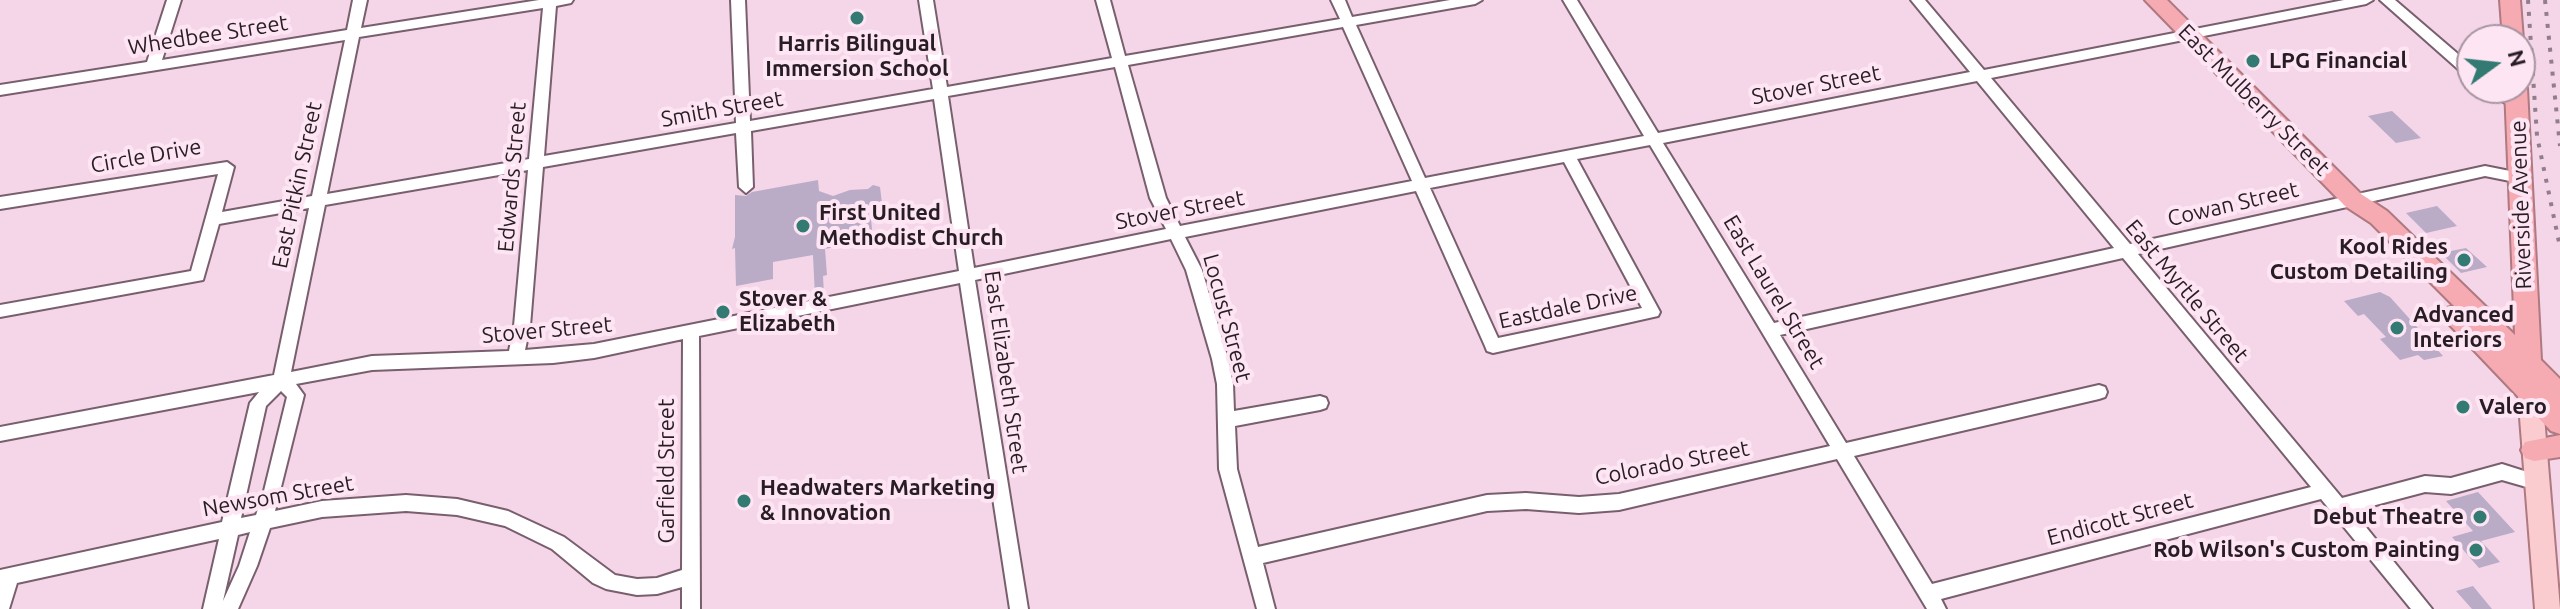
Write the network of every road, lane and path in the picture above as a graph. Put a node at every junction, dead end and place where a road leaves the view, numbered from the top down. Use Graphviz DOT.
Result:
graph roads {
  1 [pos="174,0"];
  2 [pos="360,0"];
  3 [pos="738,0"];
  4 [pos="926,0"];
  5 [pos="1103,0"];
  6 [pos="1338,0"];
  7 [pos="1475,0"];
  8 [pos="1570,0"];
  9 [pos="1918,0"];
  10 [pos="2155,0"];
  11 [pos="2366,0"];
  12 [pos="2387,0"];
  13 [pos="2510,0"];
  14 [pos="556,1"];
  15 [pos="1348,22"];
  16 [pos="2512,24"];
  17 [pos="353,34"];
  18 [pos="2189,35"];
  19 [pos="2456,60"];
  20 [pos="1120,62"];
  21 [pos="153,66"];
  22 [pos="1980,75"];
  23 [pos="0,90"];
  24 [pos="941,92"];
  25 [pos="2517,104"];
  26 [pos="744,128"];
  27 [pos="1653,139"];
  28 [pos="1568,156"];
  29 [pos="535,163"];
  30 [pos="2520,178"];
  31 [pos="1419,185"];
  32 [pos="746,187"];
  33 [pos="318,200"];
  34 [pos="2353,200"];
  35 [pos="0,203"];
  36 [pos="213,219"];
  37 [pos="1177,233"];
  38 [pos="2125,251"];
  39 [pos="967,276"];
  40 [pos="0,311"];
  41 [pos="1769,331"];
  42 [pos="691,332"];
  43 [pos="516,357"];
  44 [pos="2529,364"];
  45 [pos="281,380"];
  46 [pos="2099,392"];
  47 [pos="2530,392"];
  48 [pos="2560,395"];
  49 [pos="1320,403"];
  50 [pos="1226,420"];
  51 [pos="2560,423"];
  52 [pos="0,434"];
  53 [pos="2560,446"];
  54 [pos="2534,450"];
  55 [pos="1842,451"];
  56 [pos="2537,482"];
  57 [pos="2324,491"];
  58 [pos="2338,507"];
  59 [pos="263,521"];
  60 [pos="229,528"];
  61 [pos="1252,557"];
  62 [pos="691,576"];
  63 [pos="5,577"];
  64 [pos="1932,601"];
  65 [pos="0,609"];
  66 [pos="212,609"];
  67 [pos="229,609"];
  68 [pos="691,609"];
  69 [pos="1019,609"];
  70 [pos="1266,609"];
  71 [pos="2423,609"];
  72 [pos="2548,609"];
  1 -- 21 [label="street"];
  2 -- 17 [label="street, East Pitkin Street"];
  3 -- 26 [label="street"];
  4 -- 24 [label="street, East Elizabeth Street"];
  5 -- 20 [label="street, Locust Street"];
  6 -- 15 [label="street"];
  7 -- 15 [label="street, Smith Street"];
  8 -- 27 [label="street, East Laurel Street"];
  9 -- 22 [label="street, East Myrtle Street"];
  10 -- 18 [label="highway, East Mulberry Street"];
  11 -- 18 [label="street, Stover Street"];
  12 -- 19 [label="street"];
  13 -- 16 [label="highway"];
  14 -- 17 [label="street, Whedbee Street"];
  14 -- 29 [label="street, Edwards Street"];
  15 -- 20 [label="street, Smith Street"];
  15 -- 31 [label="street"];
  17 -- 21 [label="street, Whedbee Street"];
  17 -- 33 [label="street, East Pitkin Street"];
  18 -- 22 [label="street, Stover Street"];
  18 -- 34 [label="highway, East Mulberry Street"];
  20 -- 24 [label="street, Smith Street"];
  20 -- 37 [label="street, Locust Street"];
  21 -- 23 [label="street, Whedbee Street"];
  22 -- 27 [label="street, Stover Street"];
  22 -- 38 [label="street, East Myrtle Street"];
  24 -- 26 [label="street, Smith Street"];
  24 -- 39 [label="street, East Elizabeth Street"];
  25 -- 30 [label="highway, Riverside Avenue"];
  26 -- 29 [label="street, Smith Street"];
  26 -- 32 [label="street"];
  27 -- 28 [label="street, Stover Street"];
  27 -- 41 [label="street, East Laurel Street"];
  28 -- 31 [label="street, Stover Street"];
  28 -- 31 [label="street, Eastdale Drive"];
  29 -- 33 [label="street, Smith Street"];
  29 -- 43 [label="street, Edwards Street"];
  30 -- 34 [label="street, Cowan Street"];
  30 -- 44 [label="highway, Riverside Avenue"];
  31 -- 37 [label="street, Stover Street"];
  33 -- 36 [label="street, Smith Street"];
  33 -- 45 [label="street, East Pitkin Street"];
  34 -- 38 [label="street, Cowan Street"];
  34 -- 44 [label="highway, East Mulberry Street"];
  34 -- 47 [label="highway, East Mulberry Street"];
  35 -- 36 [label="street, Circle Drive"];
  36 -- 40 [label="street, Circle Drive"];
  37 -- 39 [label="street, Stover Street"];
  37 -- 50 [label="street, Locust Street"];
  38 -- 41 [label="street, Cowan Street"];
  38 -- 57 [label="street, East Myrtle Street"];
  39 -- 42 [label="street, Stover Street"];
  39 -- 69 [label="street, East Elizabeth Street"];
  41 -- 55 [label="street, East Laurel Street"];
  42 -- 43 [label="street, Stover Street"];
  42 -- 62 [label="street, Garfield Street"];
  43 -- 45 [label="street, Stover Street"];
  44 -- 47 [label="highway, Riverside Avenue"];
  44 -- 48 [label="highway, East Mulberry Street"];
  45 -- 52 [label="street, Stover Street"];
  45 -- 59 [label="street, East Pitkin Street"];
  45 -- 60 [label="street, East Pitkin Street"];
  46 -- 55 [label="street, Colorado Street"];
  47 -- 51 [label="highway, East Mulberry Street"];
  47 -- 54 [label="main road, Riverside Avenue"];
  49 -- 50 [label="street"];
  50 -- 61 [label="street, Locust Street"];
  53 -- 54 [label="highway"];
  54 -- 56 [label="main road, Riverside Avenue"];
  55 -- 61 [label="street, Colorado Street"];
  55 -- 64 [label="street, East Laurel Street"];
  56 -- 58 [label="street"];
  56 -- 72 [label="main road, Riverside Avenue"];
  57 -- 58 [label="street, East Myrtle Street"];
  57 -- 64 [label="street, Endicott Street"];
  58 -- 71 [label="street, East Myrtle Street"];
  59 -- 60 [label="street, Newsom Street"];
  59 -- 62 [label="street, Newsom Street"];
  59 -- 67 [label="street, East Pitkin Street"];
  60 -- 63 [label="street, Newsom Street"];
  60 -- 66 [label="street, East Pitkin Street"];
  61 -- 70 [label="street, Locust Street"];
  62 -- 68 [label="street, Garfield Street"];
  63 -- 65 [label="street"];
}
